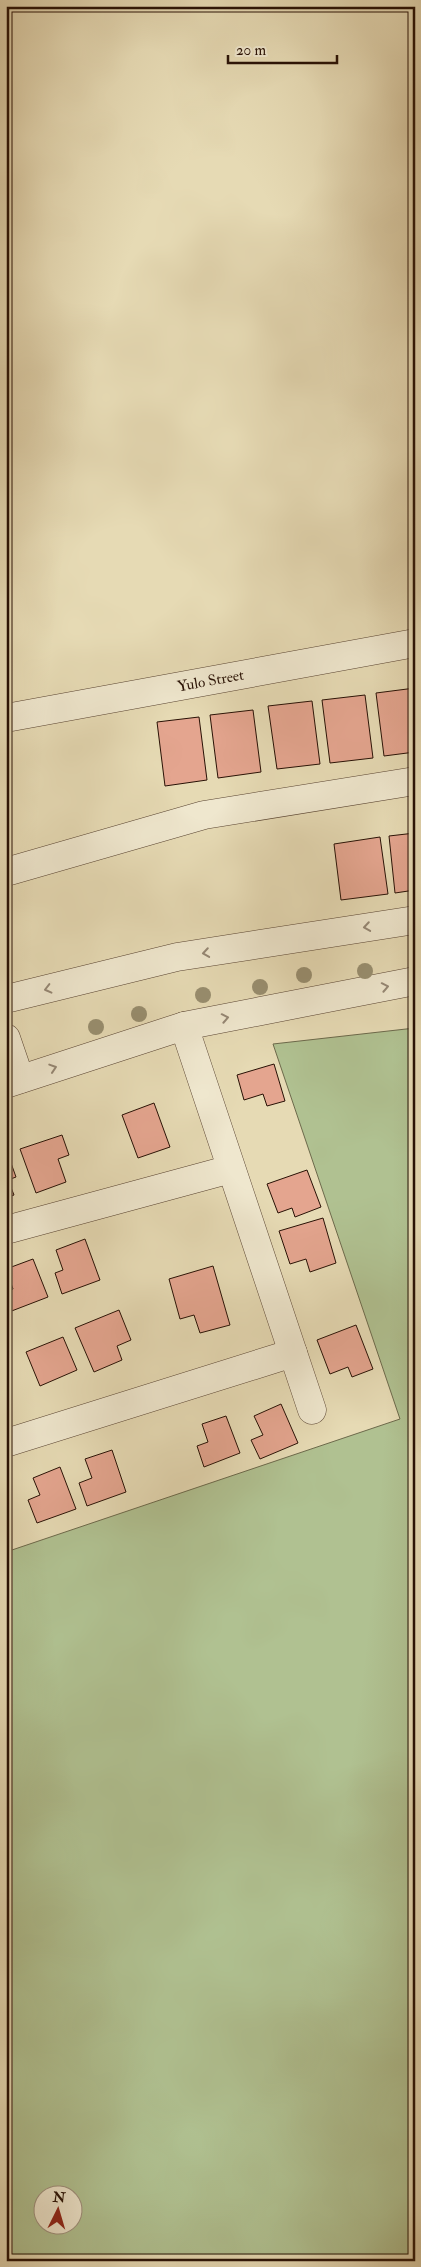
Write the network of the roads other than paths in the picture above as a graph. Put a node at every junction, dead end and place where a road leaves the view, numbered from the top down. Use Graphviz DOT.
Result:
graph roads {
  1 [pos="415,643"];
  2 [pos="6,718"];
  3 [pos="415,781"];
  4 [pos="6,872"];
  5 [pos="415,920"];
  6 [pos="415,981"];
  7 [pos="6,999"];
  8 [pos="184,1026"];
  9 [pos="6,1038"];
  10 [pos="13,1081"];
  11 [pos="232,1169"];
  12 [pos="6,1230"];
  13 [pos="293,1353"];
  14 [pos="312,1410"];
  15 [pos="6,1443"];
  1 -- 2 [label="street, Yulo Street"];
  3 -- 4 [label="street"];
  5 -- 7 [label="street, one-way"];
  8 -- 6 [label="street, one-way"];
  10 -- 8 [label="street, one-way"];
  8 -- 11 [label="street"];
  9 -- 10 [label="street"];
  11 -- 12 [label="street"];
  11 -- 13 [label="street"];
  13 -- 14 [label="street"];
  13 -- 15 [label="street"];
}
